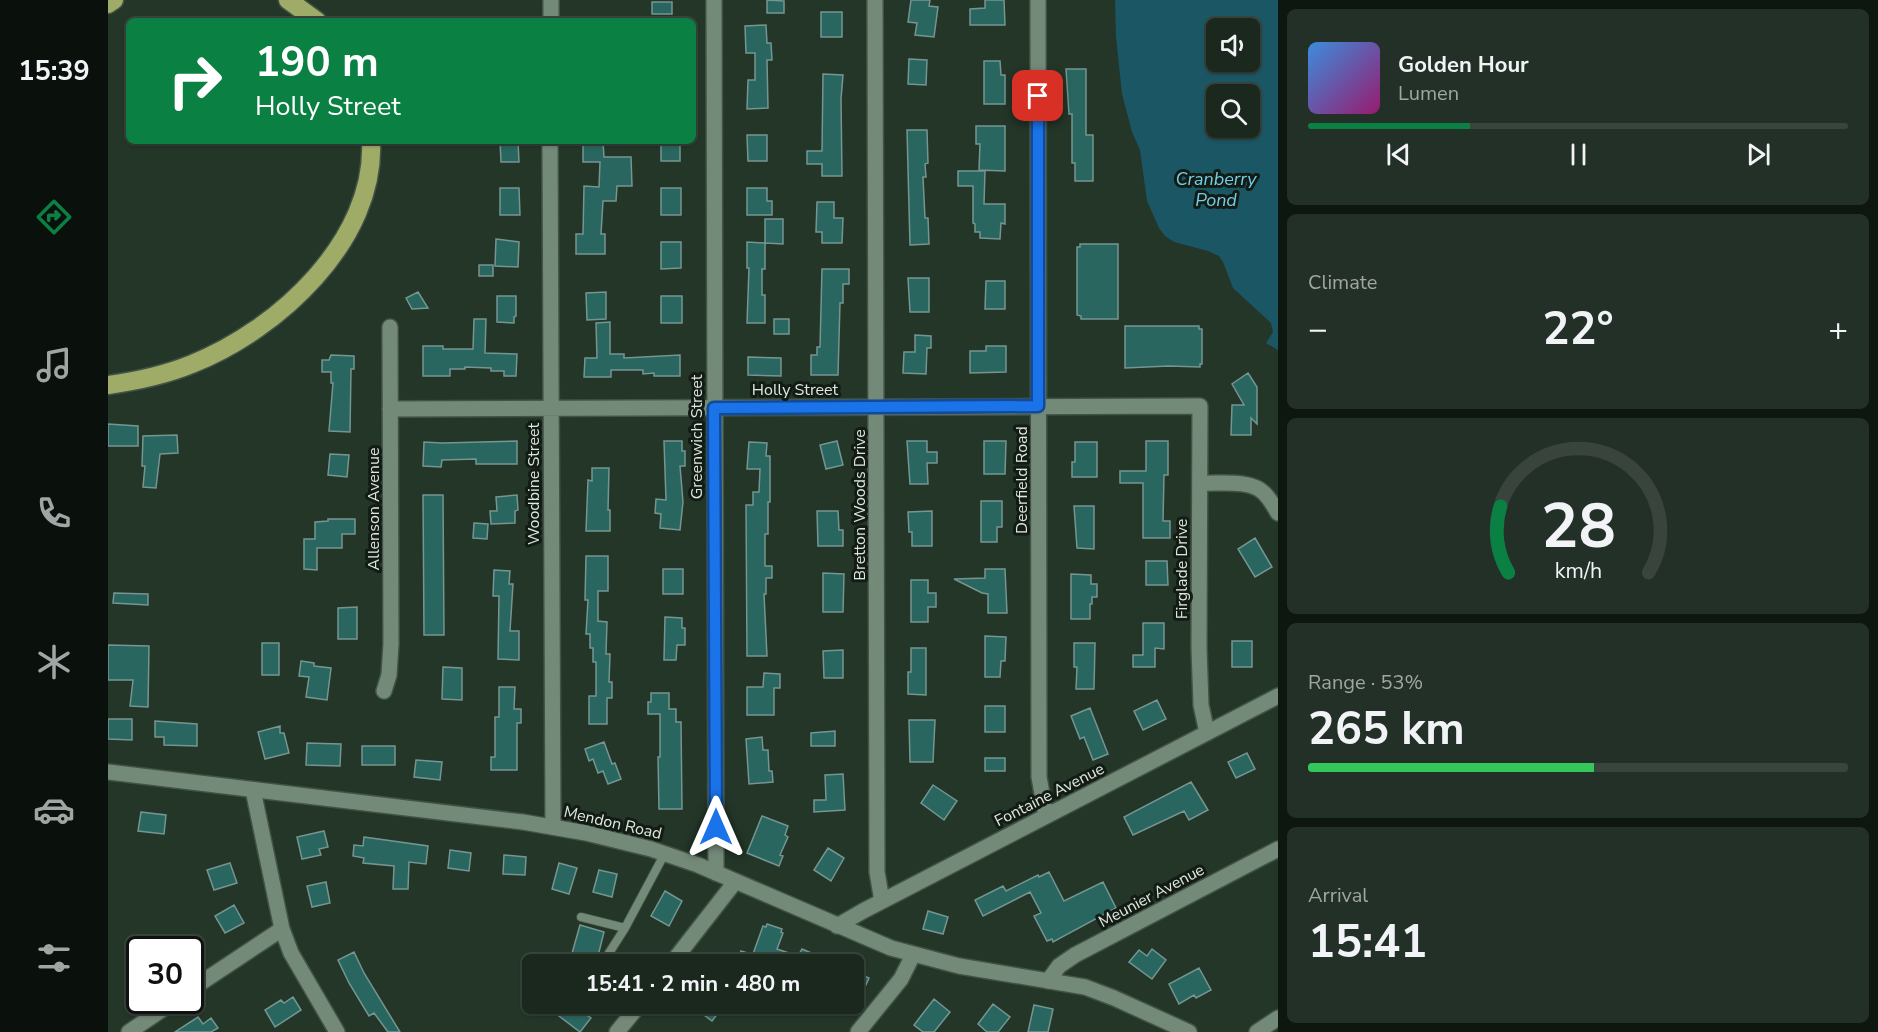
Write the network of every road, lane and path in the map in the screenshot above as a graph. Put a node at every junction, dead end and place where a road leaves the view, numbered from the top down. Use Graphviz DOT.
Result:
graph roads {
  1 [pos="114,0"];
  2 [pos="288,0"];
  3 [pos="551,0"];
  4 [pos="714,0"];
  5 [pos="875,0"];
  6 [pos="1038,0"];
  7 [pos="108,4"];
  8 [pos="313,18"];
  9 [pos="551,18"];
  10 [pos="371,144"];
  11 [pos="550,144"];
  12 [pos="390,327"];
  13 [pos="108,385"];
  14 [pos="1038,406"];
  15 [pos="1200,406"];
  16 [pos="876,407"];
  17 [pos="551,408"];
  18 [pos="714,408"];
  19 [pos="390,409"];
  20 [pos="1200,483"];
  21 [pos="1278,513"];
  22 [pos="384,691"];
  23 [pos="1278,696"];
  24 [pos="1207,733"];
  25 [pos="108,772"];
  26 [pos="253,790"];
  27 [pos="1046,816"];
  28 [pos="553,827"];
  29 [pos="1278,849"];
  30 [pos="665,853"];
  31 [pos="716,873"];
  32 [pos="735,882"];
  33 [pos="882,901"];
  34 [pos="581,917"];
  35 [pos="837,926"];
  36 [pos="625,928"];
  37 [pos="282,929"];
  38 [pos="608,954"];
  39 [pos="679,954"];
  40 [pos="913,955"];
  41 [pos="204,981"];
  42 [pos="1048,981"];
  43 [pos="155,1014"];
  44 [pos="632,1014"];
  45 [pos="1278,1018"];
  46 [pos="861,1030"];
  47 [pos="129,1032"];
  48 [pos="337,1032"];
  49 [pos="617,1032"];
  50 [pos="1189,1032"];
  51 [pos="1257,1032"];
  1 -- 7 [label="highway"];
  2 -- 8 [label="highway"];
  3 -- 9 [label="street"];
  4 -- 18 [label="street, Greenwich Street"];
  5 -- 16 [label="street, Bretton Woods Drive"];
  6 -- 14 [label="street, Deerfield Road"];
  10 -- 13 [label="highway"];
  11 -- 17 [label="street, Woodbine Street"];
  12 -- 19 [label="street, Allenson Avenue"];
  14 -- 15 [label="street, Holly Street"];
  14 -- 16 [label="street, Holly Street"];
  14 -- 27 [label="street, Deerfield Road"];
  15 -- 20 [label="street, Firglade Drive"];
  16 -- 18 [label="street, Holly Street"];
  16 -- 33 [label="street, Bretton Woods Drive"];
  17 -- 18 [label="street, Holly Street"];
  17 -- 19 [label="street, Holly Street"];
  17 -- 28 [label="street, Woodbine Street"];
  18 -- 31 [label="street, Greenwich Street"];
  19 -- 22 [label="street, Allenson Avenue"];
  20 -- 21 [label="street"];
  20 -- 24 [label="street, Firglade Drive"];
  23 -- 24 [label="street, Fontaine Avenue"];
  24 -- 27 [label="street, Fontaine Avenue"];
  25 -- 26 [label="street, Mendon Road"];
  26 -- 28 [label="street, Mendon Road"];
  26 -- 37 [label="street"];
  27 -- 33 [label="street, Fontaine Avenue"];
  28 -- 30 [label="street, Mendon Road"];
  29 -- 42 [label="street, Meunier Avenue"];
  30 -- 31 [label="street, Mendon Road"];
  30 -- 36 [label="lane"];
  31 -- 32 [label="street, Mendon Road"];
  32 -- 35 [label="street, Mendon Road"];
  32 -- 39 [label="street"];
  33 -- 35 [label="street, Fontaine Avenue"];
  34 -- 36 [label="lane"];
  35 -- 40 [label="street, Mendon Road"];
  36 -- 38 [label="lane"];
  37 -- 41 [label="street"];
  37 -- 48 [label="street"];
  40 -- 42 [label="street, Mendon Road"];
  40 -- 46 [label="street"];
  42 -- 50 [label="street, Mendon Road"];
  43 -- 47 [label="street"];
  44 -- 49 [label="street"];
  45 -- 51 [label="street"];
}
